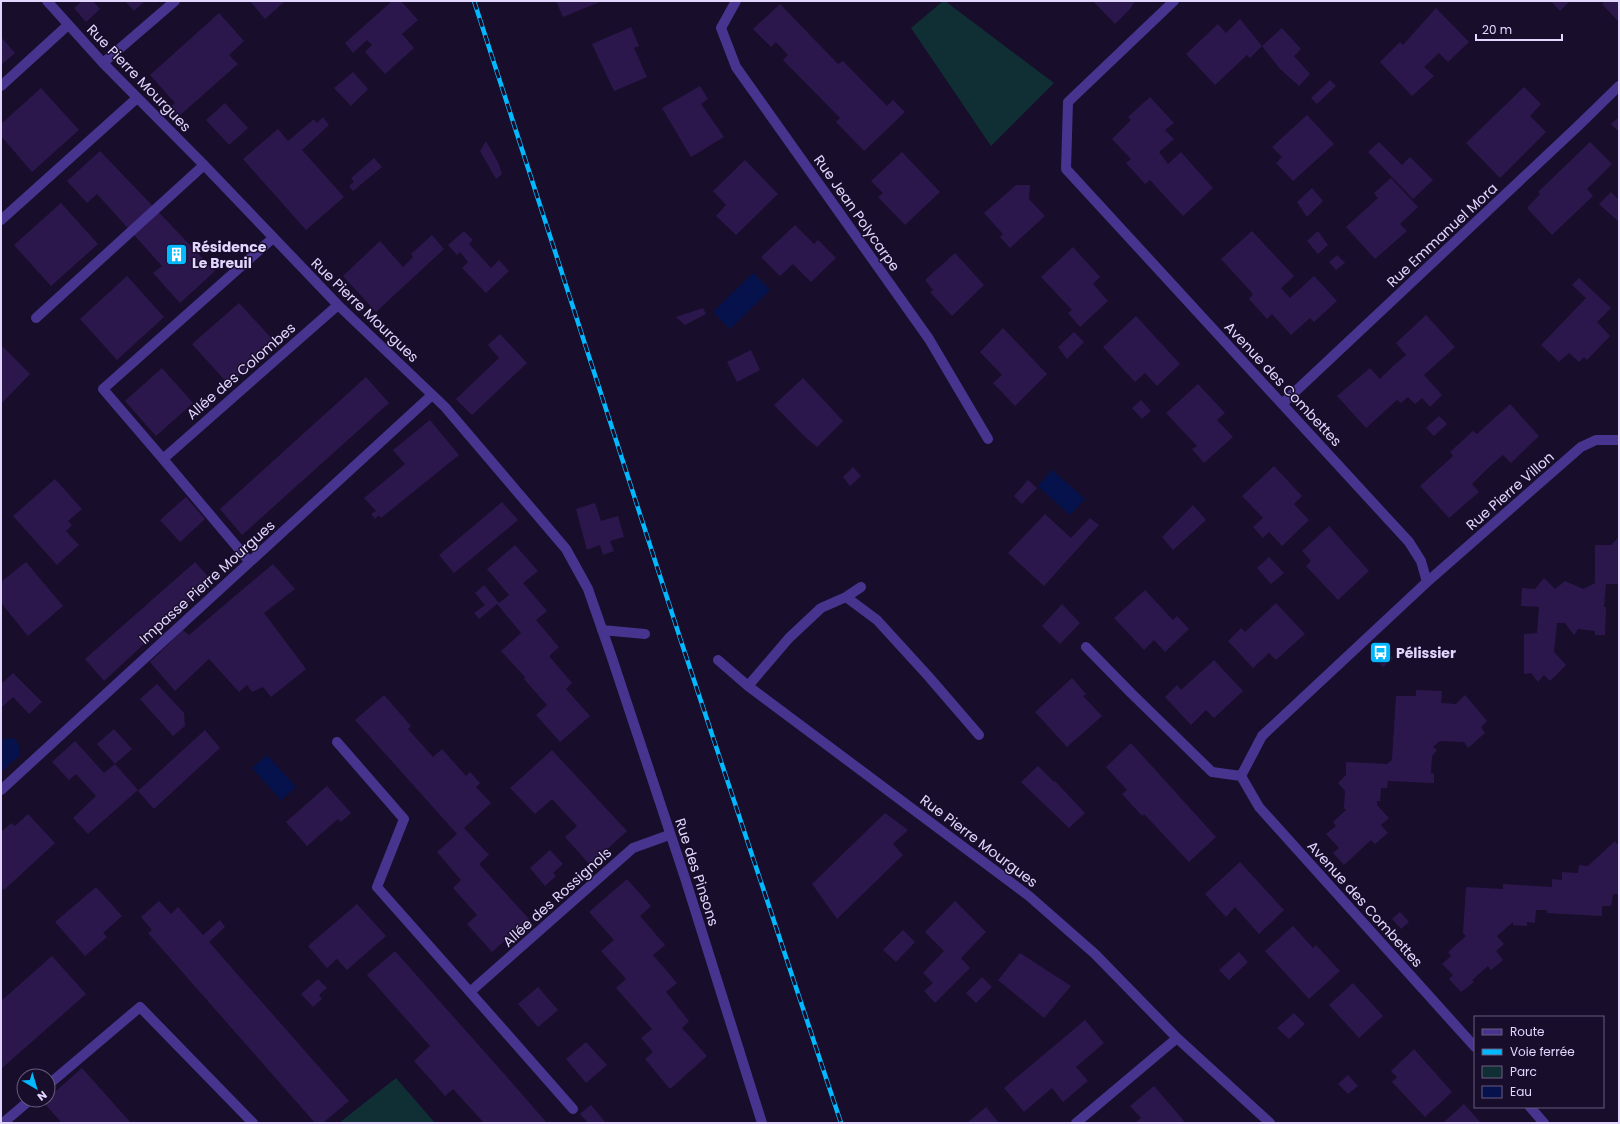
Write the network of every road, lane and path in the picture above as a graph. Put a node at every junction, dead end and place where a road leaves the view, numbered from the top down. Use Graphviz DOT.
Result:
graph roads {
  1 [pos="46,1"];
  2 [pos="175,1"];
  3 [pos="736,1"];
  4 [pos="1174,1"];
  5 [pos="68,25"];
  6 [pos="103,63"];
  7 [pos="1,86"];
  8 [pos="1619,86"];
  9 [pos="137,98"];
  10 [pos="204,165"];
  11 [pos="1,220"];
  12 [pos="273,238"];
  13 [pos="338,305"];
  14 [pos="36,318"];
  15 [pos="432,394"];
  16 [pos="1282,404"];
  17 [pos="988,439"];
  18 [pos="1619,440"];
  19 [pos="163,459"];
  20 [pos="250,561"];
  21 [pos="1428,582"];
  22 [pos="861,587"];
  23 [pos="846,597"];
  24 [pos="602,630"];
  25 [pos="645,634"];
  26 [pos="1086,647"];
  27 [pos="718,660"];
  28 [pos="748,686"];
  29 [pos="979,735"];
  30 [pos="337,742"];
  31 [pos="1241,776"];
  32 [pos="1,790"];
  33 [pos="670,835"];
  34 [pos="470,992"];
  35 [pos="1177,1038"];
  36 [pos="1474,1046"];
  37 [pos="56,1078"];
  38 [pos="21,1108"];
  39 [pos="1531,1108"];
  40 [pos="573,1109"];
  41 [pos="3,1123"];
  42 [pos="252,1123"];
  43 [pos="762,1123"];
  44 [pos="1076,1123"];
  45 [pos="1270,1123"];
  46 [pos="1544,1123"];
  1 -- 5 [label="street, Rue Pierre Mourgues"];
  2 -- 6 [label="street"];
  3 -- 17 [label="street, Rue Jean Polycarpe"];
  4 -- 16 [label="street, Avenue des Combettes"];
  5 -- 6 [label="street, Rue Pierre Mourgues"];
  5 -- 7 [label="street"];
  6 -- 9 [label="street, Rue Pierre Mourgues"];
  8 -- 16 [label="street, Rue Emmanuel Mora"];
  9 -- 10 [label="street, Rue Pierre Mourgues"];
  9 -- 11 [label="street"];
  10 -- 12 [label="street, Rue Pierre Mourgues"];
  10 -- 14 [label="street"];
  12 -- 13 [label="street, Rue Pierre Mourgues"];
  12 -- 19 [label="street"];
  13 -- 15 [label="street, Rue Pierre Mourgues"];
  13 -- 19 [label="street, Allée des Colombes"];
  15 -- 20 [label="street, Impasse Pierre Mourgues"];
  15 -- 24 [label="street, Rue Pierre Mourgues"];
  16 -- 21 [label="street, Avenue des Combettes"];
  18 -- 21 [label="street, Rue Pierre Villon"];
  19 -- 20 [label="street"];
  20 -- 32 [label="street, Impasse Pierre Mourgues"];
  21 -- 31 [label="street"];
  22 -- 23 [label="street"];
  23 -- 28 [label="street"];
  23 -- 29 [label="street"];
  24 -- 25 [label="street"];
  24 -- 33 [label="street, Rue des Pinsons"];
  26 -- 31 [label="street"];
  27 -- 28 [label="street, Rue Pierre Mourgues"];
  28 -- 35 [label="street, Rue Pierre Mourgues"];
  30 -- 34 [label="street"];
  31 -- 36 [label="street, Avenue des Combettes"];
  33 -- 34 [label="street, Allée des Rossignols"];
  33 -- 43 [label="street, Rue des Pinsons"];
  34 -- 40 [label="street"];
  35 -- 44 [label="street"];
  35 -- 45 [label="street, Rue Pierre Mourgues"];
  37 -- 42 [label="street"];
  38 -- 41 [label="street"];
  39 -- 46 [label="street"];
}
